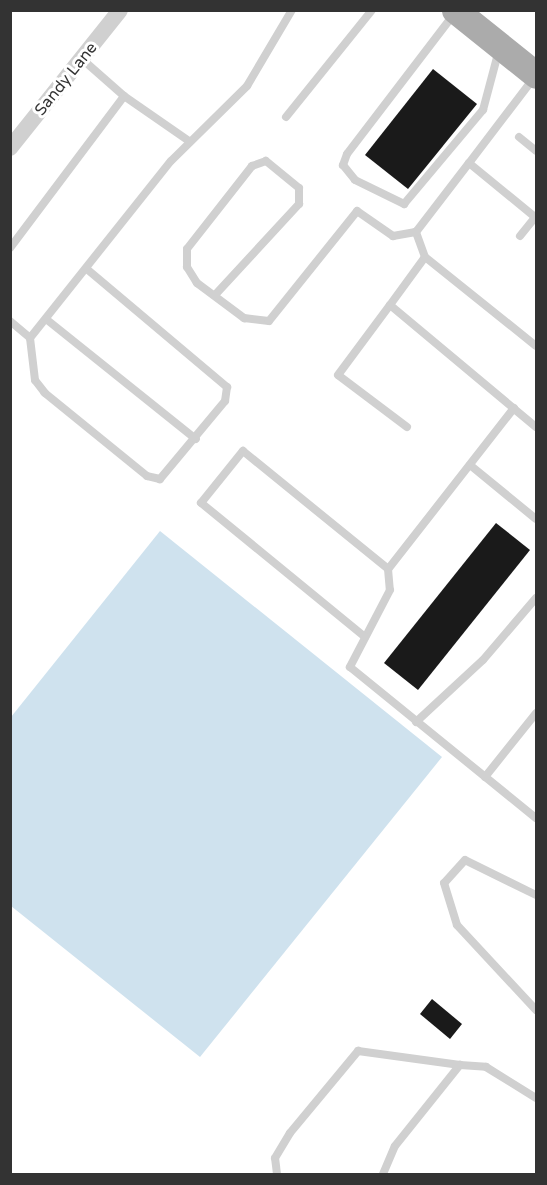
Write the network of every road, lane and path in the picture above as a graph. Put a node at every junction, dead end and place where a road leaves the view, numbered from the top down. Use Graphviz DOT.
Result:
graph roads {
  1 [pos="120,10"];
  2 [pos="292,10"];
  3 [pos="372,10"];
  4 [pos="456,11"];
  5 [pos="500,46"];
  6 [pos="82,59"];
  7 [pos="536,75"];
  8 [pos="124,96"];
  9 [pos="286,117"];
  10 [pos="519,137"];
  11 [pos="189,141"];
  12 [pos="10,148"];
  13 [pos="537,151"];
  14 [pos="469,164"];
  15 [pos="536,216"];
  16 [pos="416,232"];
  17 [pos="520,236"];
  18 [pos="10,248"];
  19 [pos="425,257"];
  20 [pos="88,270"];
  21 [pos="215,295"];
  22 [pos="390,305"];
  23 [pos="46,319"];
  24 [pos="10,321"];
  25 [pos="30,338"];
  26 [pos="537,346"];
  27 [pos="514,408"];
  28 [pos="537,426"];
  29 [pos="407,427"];
  30 [pos="196,439"];
  31 [pos="470,465"];
  32 [pos="537,519"];
  33 [pos="388,569"];
  34 [pos="537,598"];
  35 [pos="365,637"];
  36 [pos="537,713"];
  37 [pos="416,722"];
  38 [pos="485,777"];
  39 [pos="537,818"];
  40 [pos="537,895"];
  41 [pos="537,1010"];
  42 [pos="460,1065"];
  43 [pos="537,1098"];
  44 [pos="277,1174"];
  45 [pos="383,1174"];
  1 -- 6 [label="street, Sandy Lane"];
  2 -- 11 [label="lane"];
  3 -- 9 [label="lane"];
  4 -- 5 [label="main road"];
  4 -- 5 [label="lane"];
  5 -- 7 [label="main road"];
  6 -- 8 [label="lane"];
  6 -- 12 [label="street, Sandy Lane"];
  7 -- 14 [label="lane"];
  8 -- 11 [label="lane"];
  8 -- 18 [label="lane"];
  10 -- 13 [label="lane"];
  11 -- 20 [label="lane"];
  14 -- 15 [label="lane"];
  14 -- 16 [label="lane"];
  15 -- 17 [label="lane"];
  16 -- 19 [label="lane"];
  16 -- 21 [label="lane"];
  19 -- 22 [label="lane"];
  19 -- 26 [label="lane"];
  20 -- 23 [label="lane"];
  20 -- 30 [label="lane"];
  21 -- 21 [label="lane"];
  22 -- 27 [label="lane"];
  22 -- 29 [label="lane"];
  23 -- 25 [label="lane"];
  23 -- 30 [label="lane"];
  24 -- 25 [label="lane"];
  25 -- 30 [label="lane"];
  27 -- 28 [label="lane"];
  27 -- 31 [label="lane"];
  31 -- 32 [label="lane"];
  31 -- 33 [label="lane"];
  33 -- 35 [label="lane"];
  33 -- 35 [label="lane"];
  34 -- 37 [label="lane"];
  35 -- 37 [label="lane"];
  36 -- 38 [label="lane"];
  37 -- 38 [label="lane"];
  38 -- 39 [label="lane"];
  40 -- 41 [label="lane"];
  42 -- 43 [label="lane"];
  42 -- 44 [label="lane"];
  42 -- 45 [label="lane"];
}
